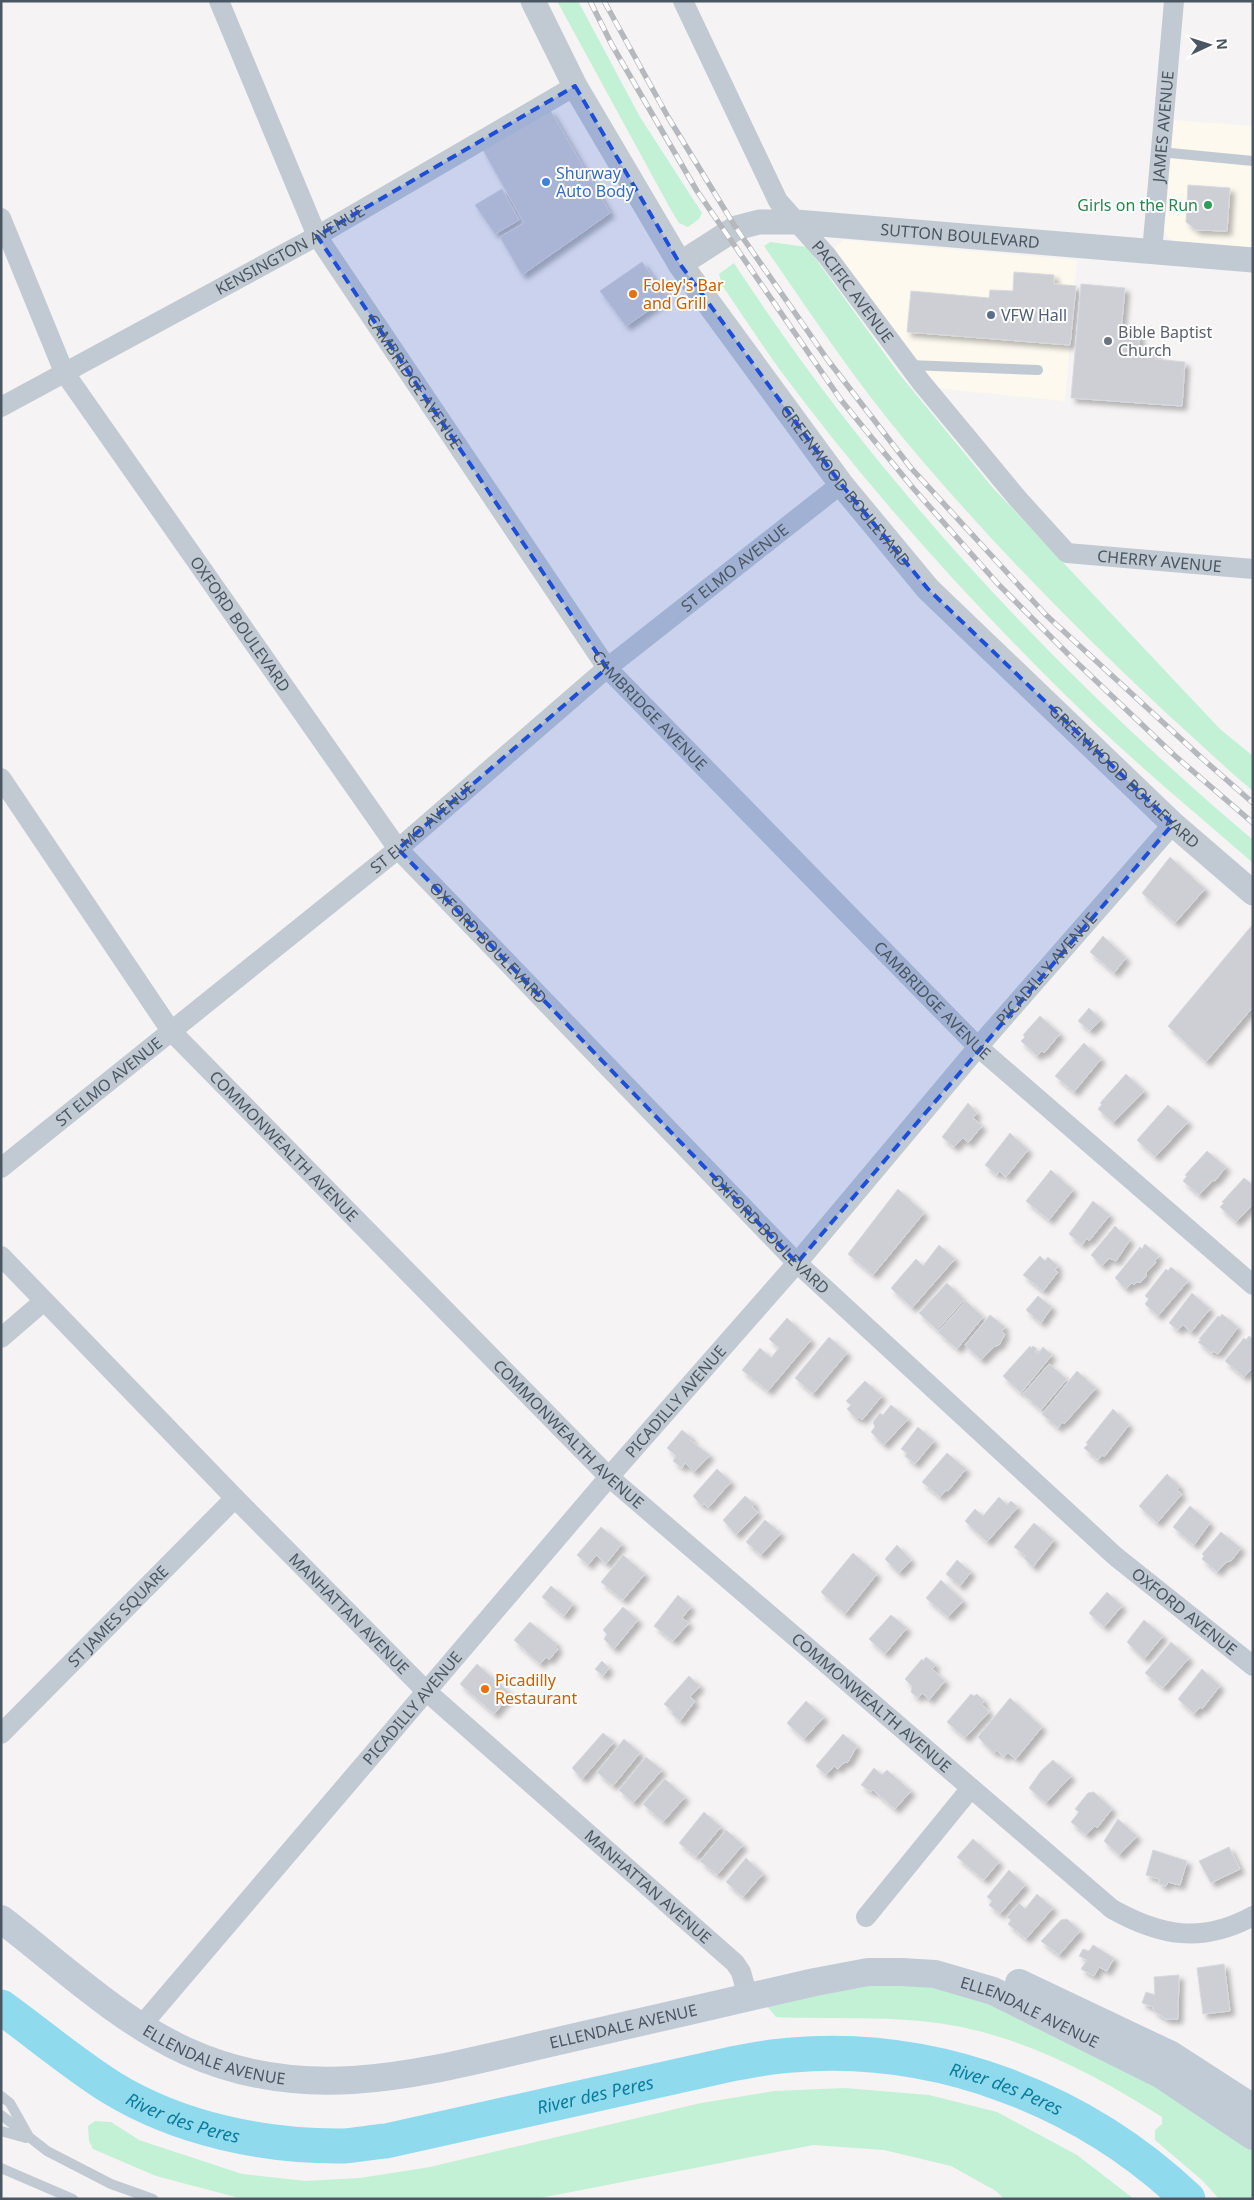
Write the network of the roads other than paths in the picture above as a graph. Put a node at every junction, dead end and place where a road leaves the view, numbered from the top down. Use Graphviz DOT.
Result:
graph roads {
  1 [pos="220,1"];
  2 [pos="533,1"];
  3 [pos="683,1"];
  4 [pos="1174,1"];
  5 [pos="575,86"];
  6 [pos="1160,152"];
  7 [pos="1253,162"];
  8 [pos="1,218"];
  9 [pos="796,222"];
  10 [pos="317,236"];
  11 [pos="1152,252"];
  12 [pos="1253,260"];
  13 [pos="680,264"];
  14 [pos="908,365"];
  15 [pos="1038,370"];
  16 [pos="64,372"];
  17 [pos="1,407"];
  18 [pos="842,484"];
  19 [pos="1067,553"];
  20 [pos="1253,568"];
  21 [pos="607,668"];
  22 [pos="1,778"];
  23 [pos="1173,824"];
  24 [pos="398,849"];
  25 [pos="1253,893"];
  26 [pos="171,1031"];
  27 [pos="978,1047"];
  28 [pos="1,1168"];
  29 [pos="1,1256"];
  30 [pos="797,1263"];
  31 [pos="1253,1285"];
  32 [pos="44,1300"];
  33 [pos="1,1338"];
  34 [pos="609,1477"];
  35 [pos="235,1498"];
  36 [pos="1115,1556"];
  37 [pos="1253,1666"];
  38 [pos="426,1691"];
  39 [pos="1,1734"];
  40 [pos="971,1788"];
  41 [pos="1,1898"];
  42 [pos="1253,1916"];
  43 [pos="866,1917"];
  44 [pos="1,1919"];
  45 [pos="746,1989"];
  46 [pos="146,2020"];
  47 [pos="1,2096"];
  48 [pos="1253,2108"];
  49 [pos="1,2115"];
  50 [pos="1,2130"];
  51 [pos="1253,2136"];
  52 [pos="31,2140"];
  53 [pos="1,2161"];
  54 [pos="4,2171"];
  55 [pos="126,2194"];
  56 [pos="73,2199"];
  57 [pos="154,2199"];
  1 -- 10 [label="street, CAMBRIDGE AVENUE"];
  2 -- 5 [label="street, GREENWOOD BOULEVARD"];
  3 -- 9 [label="street, PACIFIC AVENUE"];
  4 -- 6 [label="street, JAMES AVENUE"];
  5 -- 10 [label="street, KENSINGTON AVENUE"];
  5 -- 13 [label="street, GREENWOOD BOULEVARD"];
  6 -- 7 [label="lane"];
  6 -- 11 [label="street, JAMES AVENUE"];
  8 -- 16 [label="street, OXFORD BOULEVARD"];
  9 -- 11 [label="street, SUTTON BOULEVARD"];
  9 -- 13 [label="street, SUTTON BOULEVARD"];
  9 -- 14 [label="street, PACIFIC AVENUE"];
  10 -- 16 [label="street, KENSINGTON AVENUE"];
  10 -- 21 [label="street, CAMBRIDGE AVENUE"];
  11 -- 12 [label="street, SUTTON BOULEVARD"];
  13 -- 18 [label="street, GREENWOOD BOULEVARD"];
  14 -- 15 [label="lane"];
  14 -- 19 [label="street, PACIFIC AVENUE"];
  16 -- 17 [label="street, KENSINGTON AVENUE"];
  16 -- 24 [label="street, OXFORD BOULEVARD"];
  18 -- 21 [label="street, ST ELMO AVENUE"];
  18 -- 23 [label="street, GREENWOOD BOULEVARD"];
  19 -- 20 [label="street, CHERRY AVENUE"];
  21 -- 24 [label="street, ST ELMO AVENUE"];
  21 -- 27 [label="street, CAMBRIDGE AVENUE"];
  22 -- 26 [label="street, COMMONWEALTH AVENUE"];
  23 -- 25 [label="street, GREENWOOD BOULEVARD"];
  23 -- 27 [label="street, PICADILLY AVENUE"];
  24 -- 26 [label="street, ST ELMO AVENUE"];
  24 -- 30 [label="street, OXFORD BOULEVARD"];
  26 -- 28 [label="street, ST ELMO AVENUE"];
  26 -- 34 [label="street, COMMONWEALTH AVENUE"];
  27 -- 30 [label="street, PICADILLY AVENUE"];
  27 -- 31 [label="street, CAMBRIDGE AVENUE"];
  29 -- 32 [label="street, MANHATTAN AVENUE"];
  30 -- 34 [label="street, PICADILLY AVENUE"];
  30 -- 36 [label="street, OXFORD BOULEVARD"];
  32 -- 33 [label="street"];
  32 -- 35 [label="street, MANHATTAN AVENUE"];
  34 -- 38 [label="street, PICADILLY AVENUE"];
  34 -- 40 [label="street, COMMONWEALTH AVENUE"];
  35 -- 38 [label="street, MANHATTAN AVENUE"];
  35 -- 39 [label="street, ST JAMES SQUARE"];
  36 -- 37 [label="street, OXFORD AVENUE"];
  38 -- 45 [label="street, MANHATTAN AVENUE"];
  38 -- 46 [label="street, PICADILLY AVENUE"];
  40 -- 42 [label="street, COMMONWEALTH AVENUE"];
  40 -- 43 [label="street"];
  41 -- 46 [label="main road, ELLENDALE AVENUE"];
  44 -- 46 [label="main road, ELLENDALE AVENUE"];
  45 -- 46 [label="main road, ELLENDALE AVENUE"];
  45 -- 48 [label="main road, ELLENDALE AVENUE"];
  45 -- 51 [label="main road, ELLENDALE AVENUE"];
  47 -- 52 [label="lane"];
  49 -- 52 [label="lane"];
  50 -- 52 [label="lane"];
  52 -- 55 [label="lane"];
  53 -- 54 [label="lane"];
  54 -- 56 [label="lane"];
  55 -- 57 [label="lane"];
}
